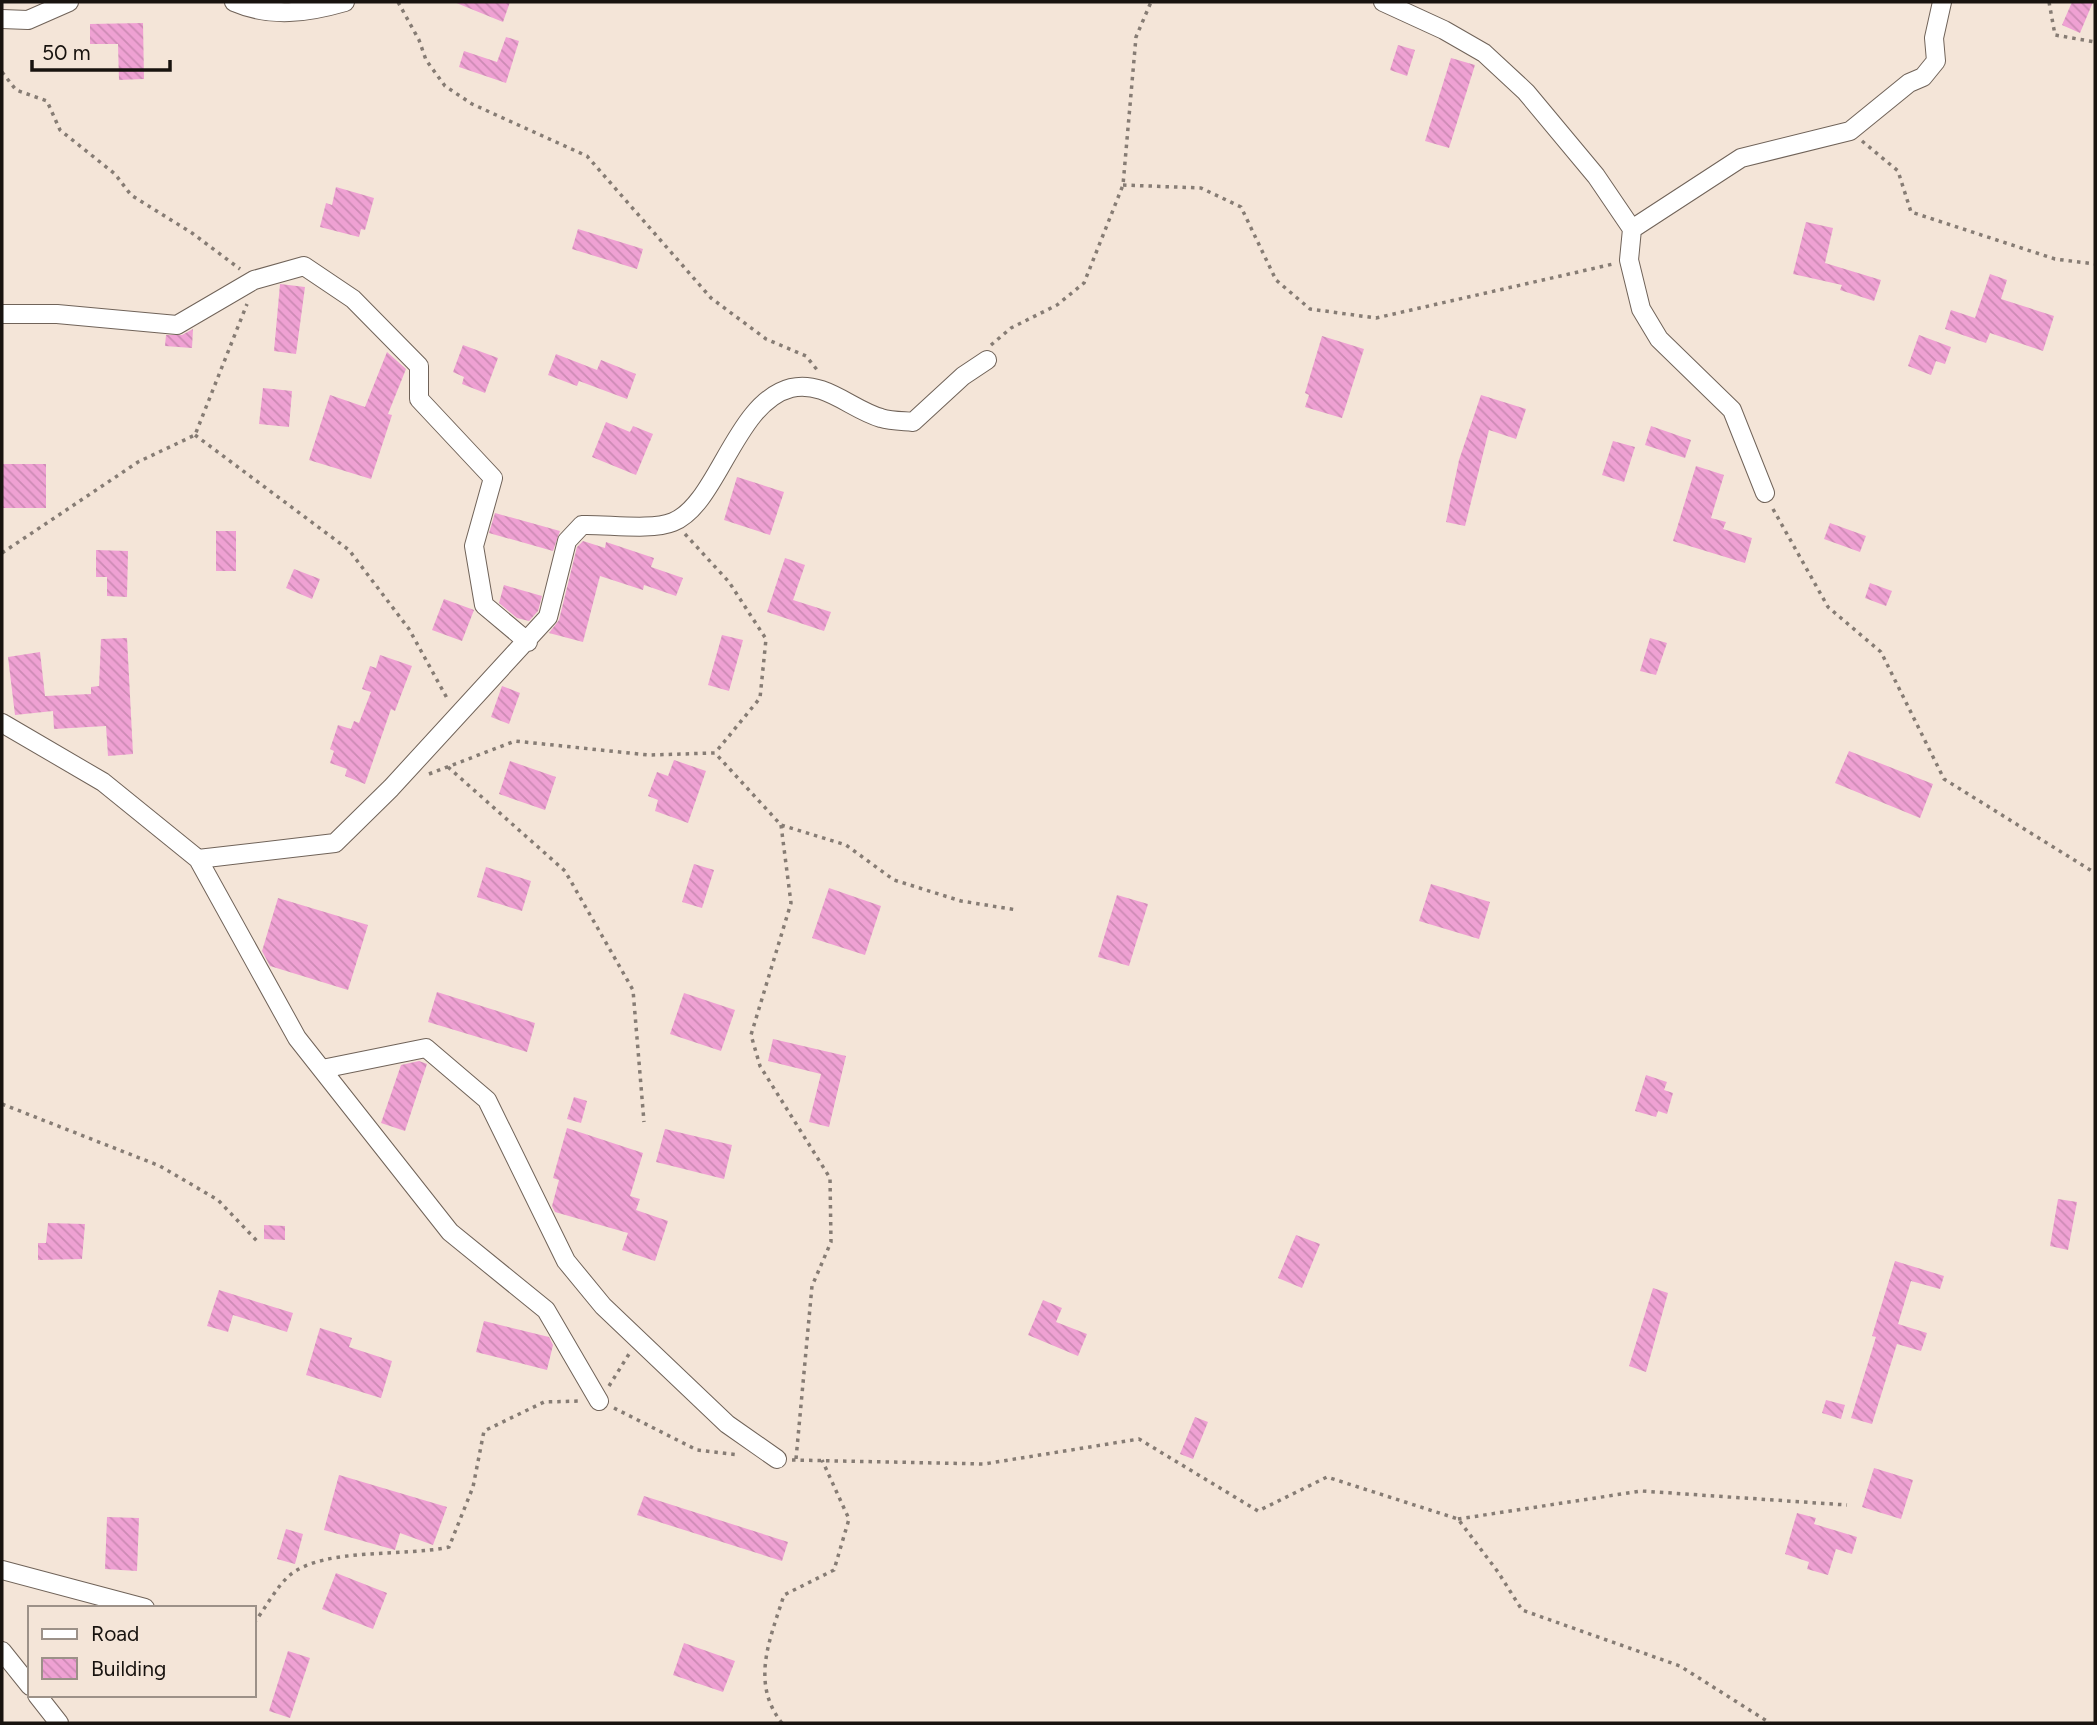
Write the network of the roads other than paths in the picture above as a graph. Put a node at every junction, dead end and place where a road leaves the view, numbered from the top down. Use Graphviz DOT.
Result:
graph roads {
  1 [pos="69,2"];
  2 [pos="234,2"];
  3 [pos="345,2"];
  4 [pos="1383,2"];
  5 [pos="1942,2"];
  6 [pos="2,19"];
  7 [pos="1632,229"];
  8 [pos="2,314"];
  9 [pos="987,360"];
  10 [pos="1765,493"];
  11 [pos="528,642"];
  12 [pos="2,723"];
  13 [pos="198,859"];
  14 [pos="322,1069"];
  15 [pos="599,1401"];
  16 [pos="777,1459"];
  17 [pos="2,1570"];
  18 [pos="137,1606"];
  19 [pos="2,1651"];
  20 [pos="28,1684"];
  21 [pos="39,1697"];
  22 [pos="59,1723"];
  1 -- 6 [label="street"];
  2 -- 3 [label="street"];
  4 -- 7 [label="street"];
  5 -- 7 [label="street"];
  7 -- 10 [label="street"];
  8 -- 11 [label="street"];
  9 -- 11 [label="street"];
  11 -- 13 [label="street"];
  12 -- 13 [label="street"];
  13 -- 14 [label="street"];
  14 -- 15 [label="street"];
  14 -- 16 [label="street"];
  17 -- 18 [label="street"];
  19 -- 20 [label="street"];
  21 -- 22 [label="street"];
}
